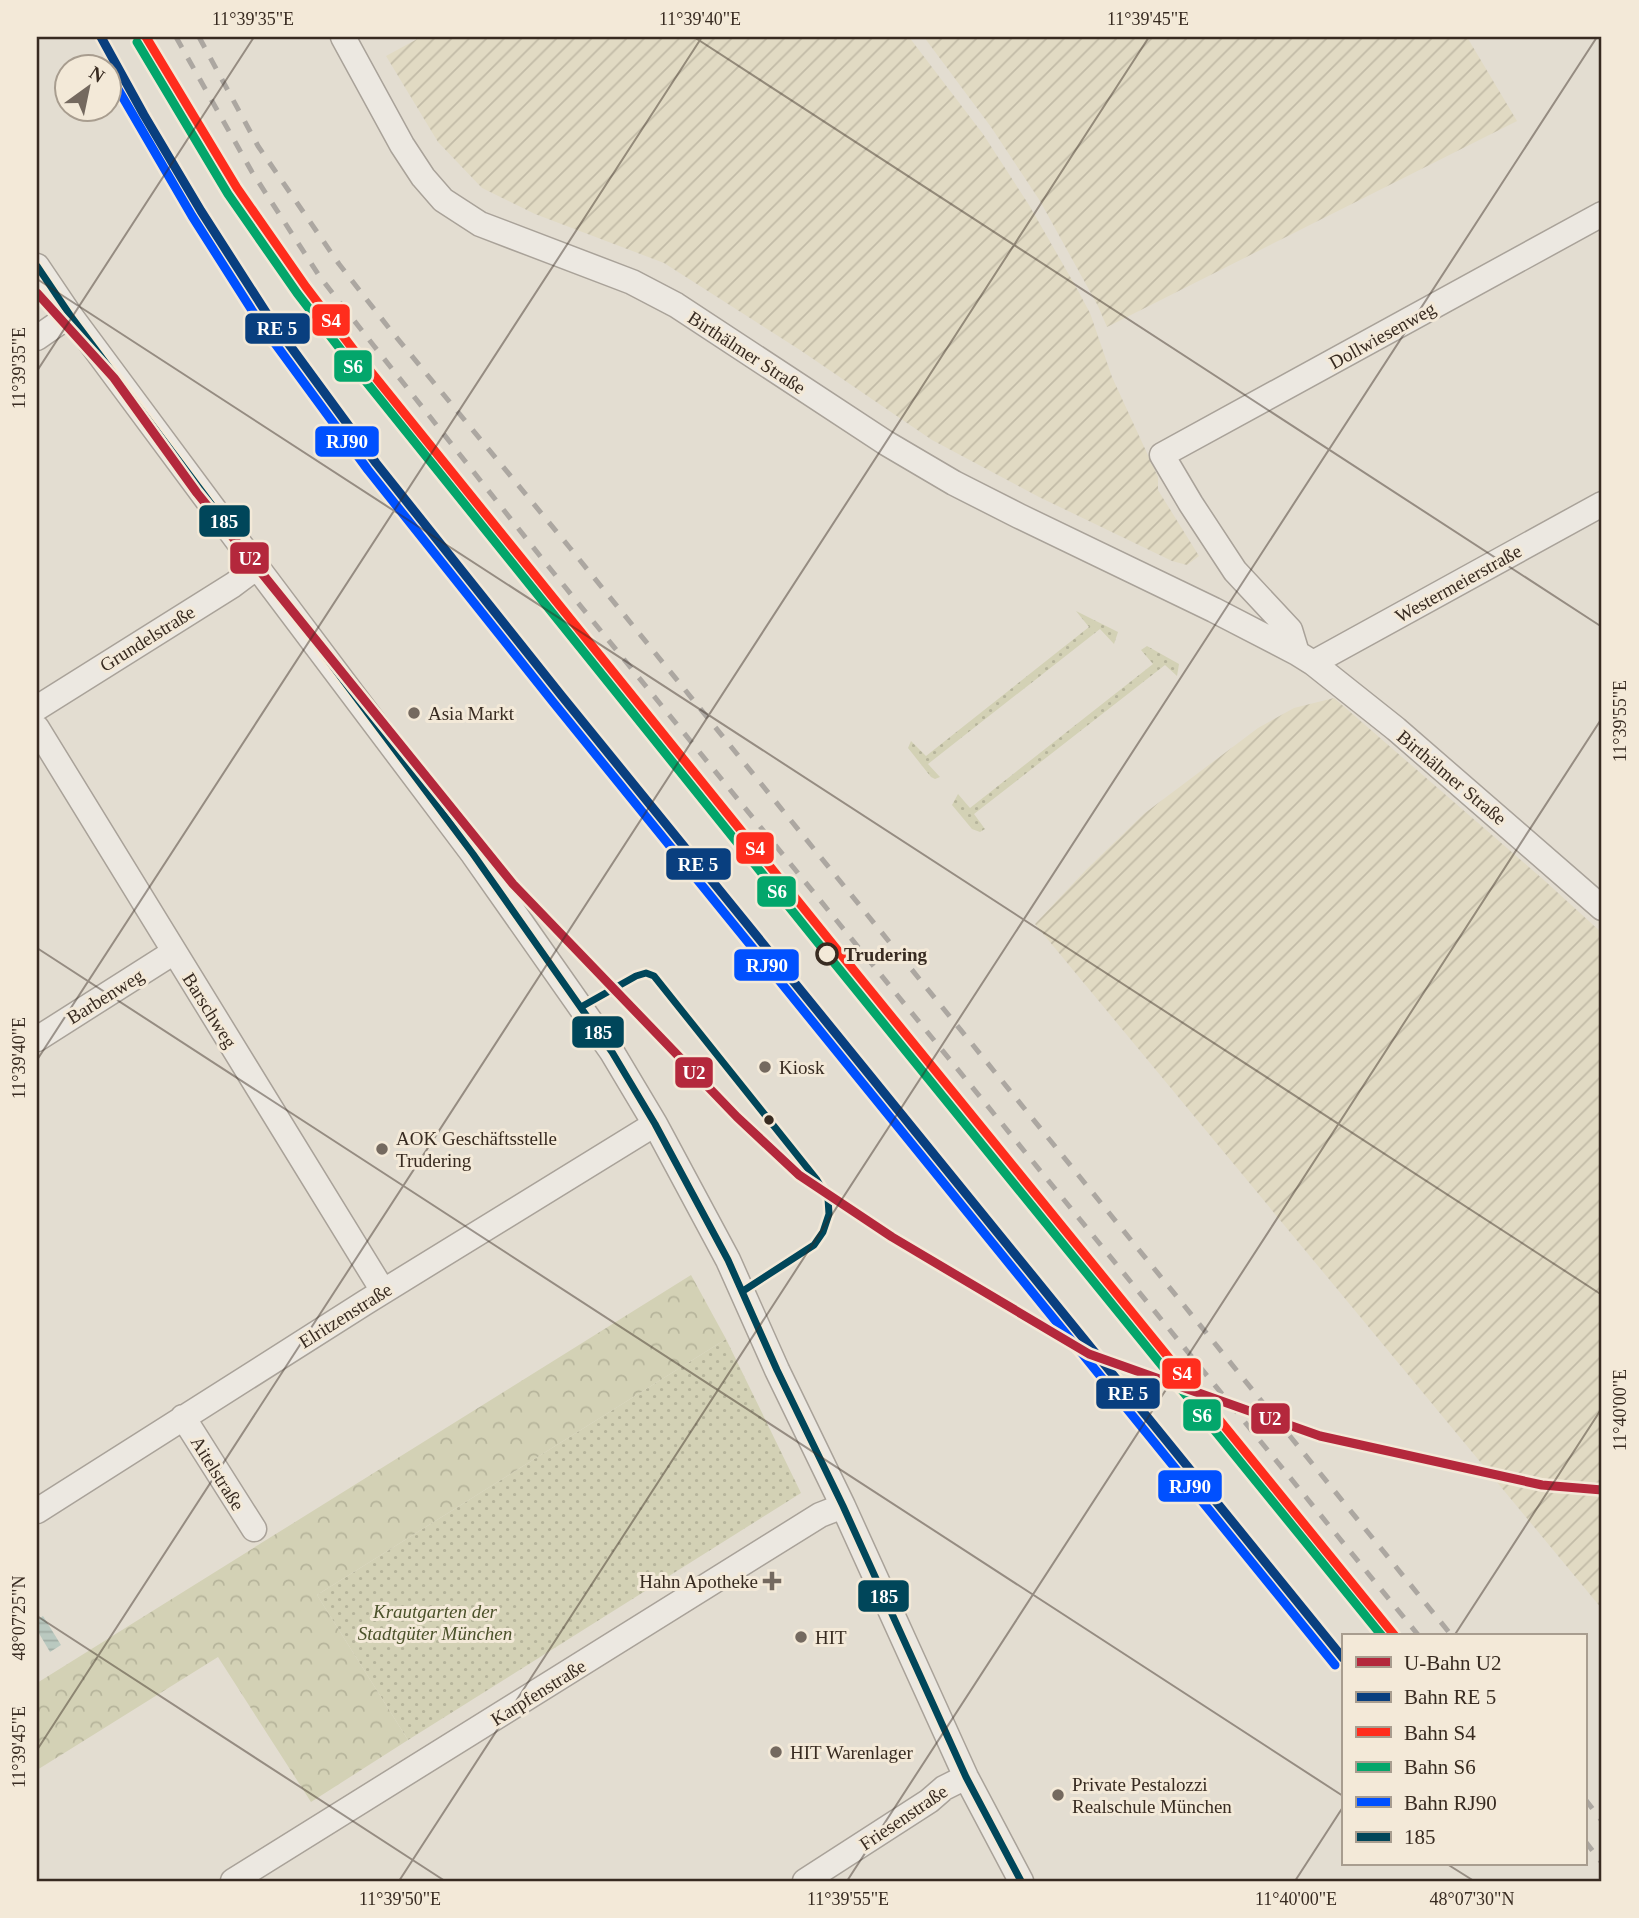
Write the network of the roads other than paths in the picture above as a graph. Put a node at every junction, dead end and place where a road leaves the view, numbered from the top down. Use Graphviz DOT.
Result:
graph roads {
  1 [pos="343,37"];
  2 [pos="1602,214"];
  3 [pos="37,266"];
  4 [pos="70,315"];
  5 [pos="37,338"];
  6 [pos="1162,455"];
  7 [pos="1602,504"];
  8 [pos="257,567"];
  9 [pos="1235,571"];
  10 [pos="1214,610"];
  11 [pos="1305,658"];
  12 [pos="37,708"];
  13 [pos="37,728"];
  14 [pos="1602,908"];
  15 [pos="174,952"];
  16 [pos="37,1039"];
  17 [pos="655,1124"];
  18 [pos="383,1291"];
  19 [pos="183,1417"];
  20 [pos="843,1506"];
  21 [pos="37,1511"];
  22 [pos="254,1529"];
  23 [pos="966,1777"];
  24 [pos="233,1881"];
  25 [pos="805,1881"];
  26 [pos="1021,1881"];
  1 -- 10 [label="street, Birthälmer Straße"];
  2 -- 6 [label="street, Dollwiesenweg"];
  3 -- 4 [label="street"];
  4 -- 5 [label="street"];
  4 -- 8 [label="street"];
  6 -- 9 [label="street, Birthälmer Straße"];
  7 -- 11 [label="street, Westermeierstraße"];
  8 -- 12 [label="street, Grundelstraße"];
  8 -- 17 [label="street"];
  9 -- 10 [label="street"];
  9 -- 11 [label="street, Birthälmer Straße"];
  10 -- 11 [label="street, Birthälmer Straße"];
  11 -- 14 [label="street, Birthälmer Straße"];
  13 -- 15 [label="street, Barschweg"];
  15 -- 16 [label="street, Barbenweg"];
  15 -- 18 [label="street, Barschweg"];
  17 -- 18 [label="street, Elritzenstraße"];
  17 -- 20 [label="street"];
  18 -- 19 [label="street, Elritzenstraße"];
  19 -- 21 [label="street, Elritzenstraße"];
  19 -- 22 [label="street, Aitelstraße"];
  20 -- 23 [label="street"];
  20 -- 24 [label="street, Karpfenstraße"];
  23 -- 25 [label="street, Friesenstraße"];
  23 -- 26 [label="street"];
}
